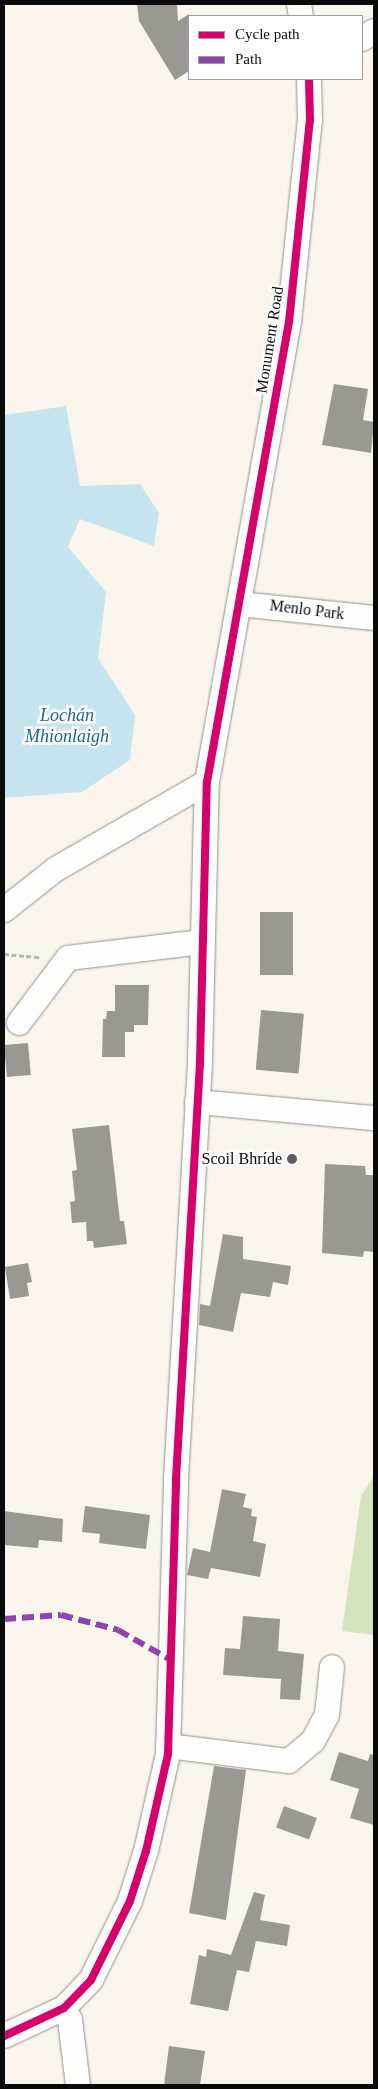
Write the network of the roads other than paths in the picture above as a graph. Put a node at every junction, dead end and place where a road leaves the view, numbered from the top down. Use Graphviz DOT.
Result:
graph roads {
  1 [pos="374,32"];
  2 [pos="363,38"];
  3 [pos="309,80"];
  4 [pos="239,604"];
  5 [pos="374,618"];
  6 [pos="206,782"];
  7 [pos="4,910"];
  8 [pos="202,942"];
  9 [pos="19,1023"];
  10 [pos="197,1102"];
  11 [pos="374,1118"];
  12 [pos="332,1667"];
  13 [pos="168,1746"];
  14 [pos="64,2008"];
  15 [pos="4,2036"];
  16 [pos="78,2085"];
  1 -- 2 [label="street"];
  3 -- 4 [label="street, Monument Road"];
  4 -- 5 [label="street, Menlo Park"];
  4 -- 6 [label="street, Monument Road"];
  6 -- 7 [label="street"];
  6 -- 8 [label="street, Monument Road"];
  8 -- 9 [label="street"];
  8 -- 10 [label="street, Monument Road"];
  10 -- 11 [label="street"];
  10 -- 13 [label="street, Monument Road"];
  12 -- 13 [label="street"];
  13 -- 14 [label="street, Monument Road"];
  14 -- 15 [label="street"];
  14 -- 16 [label="street"];
}
